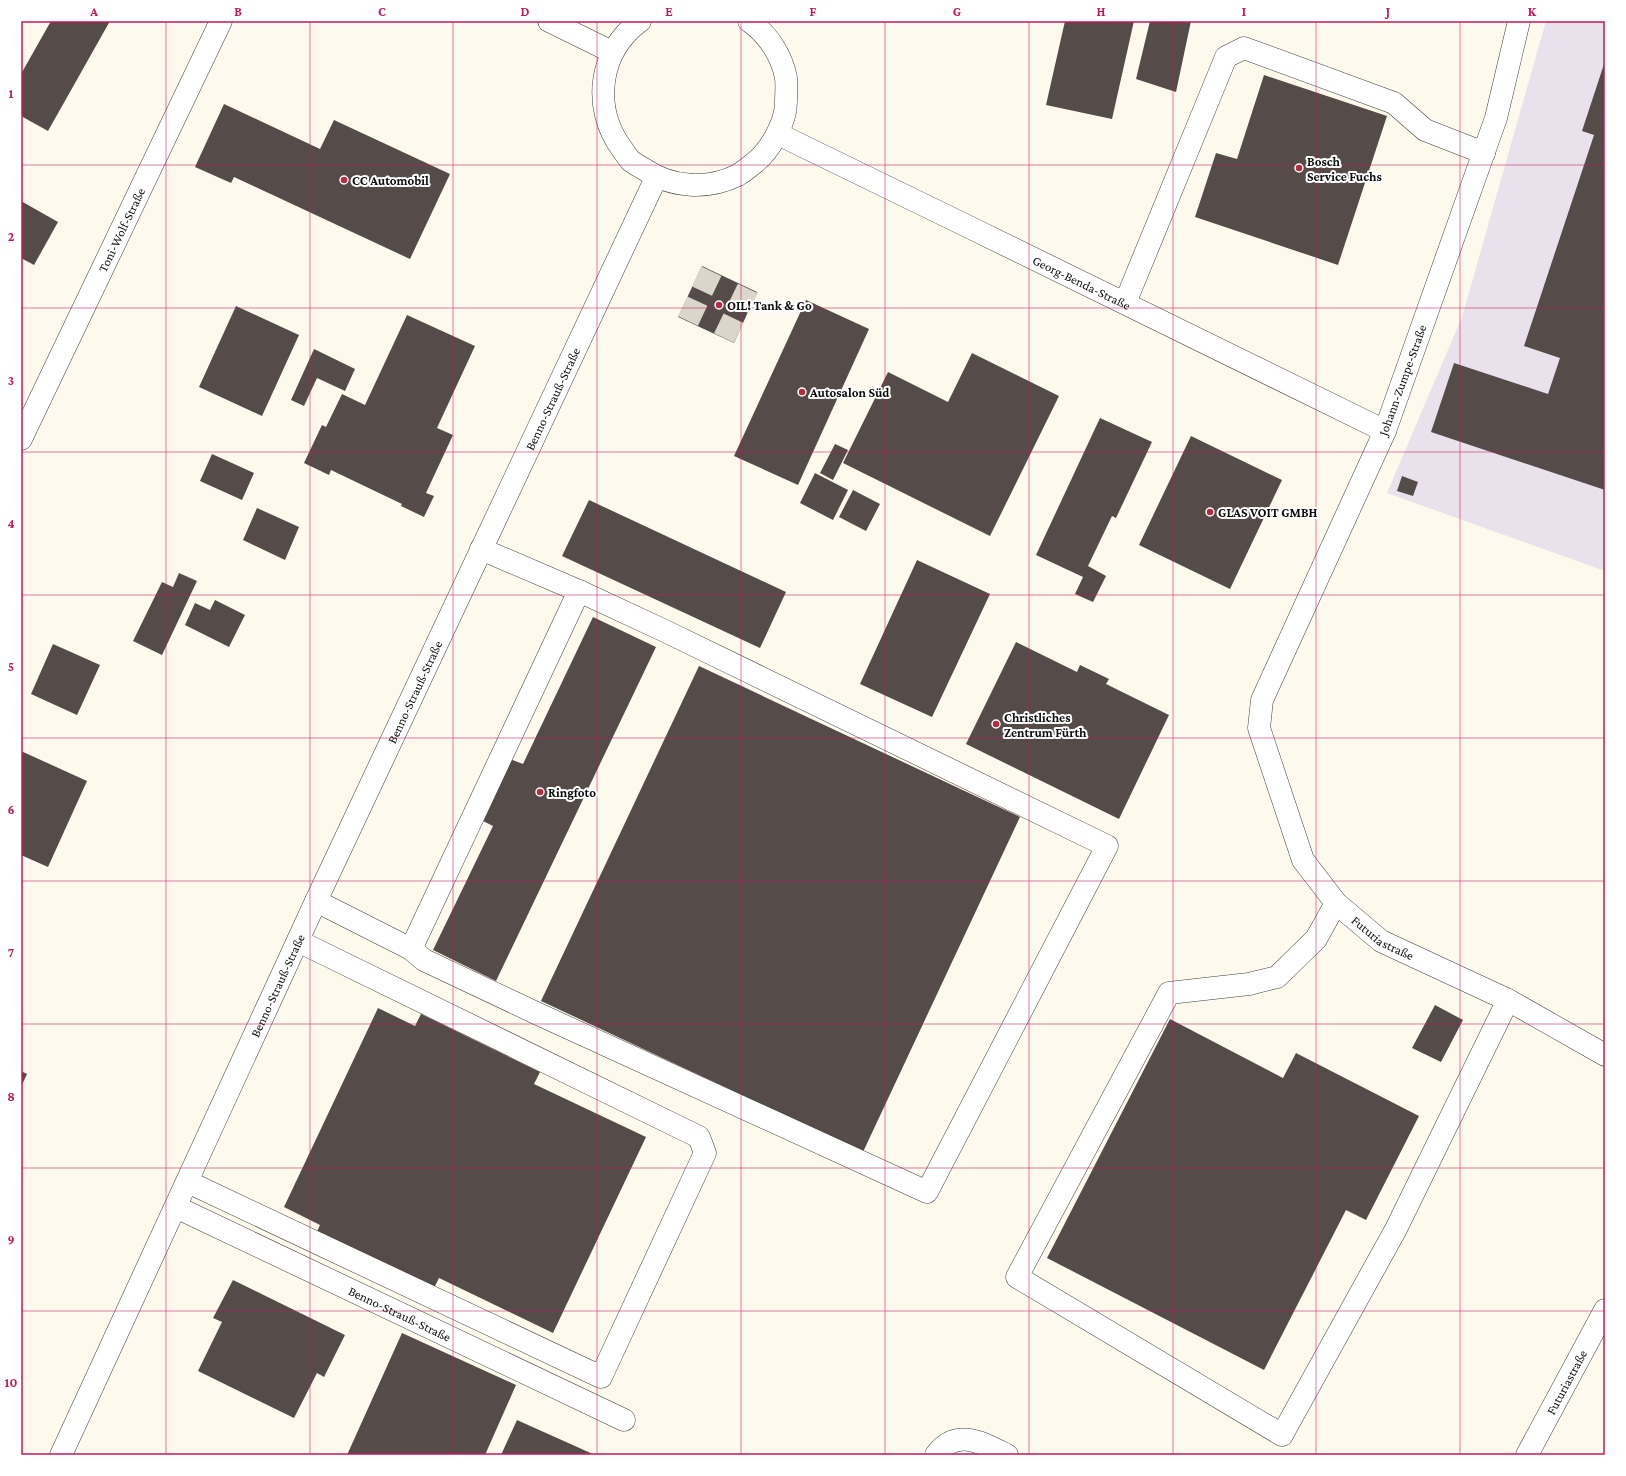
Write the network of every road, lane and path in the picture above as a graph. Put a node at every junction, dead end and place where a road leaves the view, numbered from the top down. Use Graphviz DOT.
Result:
graph roads {
  1 [pos="221,21"];
  2 [pos="549,21"];
  3 [pos="640,21"];
  4 [pos="749,21"];
  5 [pos="1519,21"];
  6 [pos="612,52"];
  7 [pos="778,134"];
  8 [pos="1484,153"];
  9 [pos="656,178"];
  10 [pos="1125,303"];
  11 [pos="1385,431"];
  12 [pos="21,439"];
  13 [pos="481,549"];
  14 [pos="579,591"];
  15 [pos="1259,728"];
  16 [pos="316,901"];
  17 [pos="1336,903"];
  18 [pos="298,941"];
  19 [pos="411,949"];
  20 [pos="1508,1000"];
  21 [pos="1605,1055"];
  22 [pos="188,1182"];
  23 [pos="176,1207"];
  24 [pos="1605,1310"];
  25 [pos="624,1420"];
  26 [pos="61,1455"];
  27 [pos="936,1455"];
  28 [pos="1007,1455"];
  29 [pos="1528,1455"];
  1 -- 12 [label="street, Toni-Wolf-Straße"];
  2 -- 6 [label="street"];
  3 -- 6 [label="street"];
  4 -- 7 [label="street"];
  5 -- 8 [label="street, Johann-Zumpe-Straße"];
  6 -- 9 [label="street"];
  7 -- 9 [label="street"];
  7 -- 10 [label="street, Georg-Benda-Straße"];
  8 -- 10 [label="street"];
  8 -- 11 [label="street, Johann-Zumpe-Straße"];
  9 -- 13 [label="street, Benno-Strauß-Straße"];
  10 -- 11 [label="street, Georg-Benda-Straße"];
  11 -- 15 [label="street, Johann-Zumpe-Straße"];
  13 -- 14 [label="street"];
  13 -- 16 [label="street, Benno-Strauß-Straße"];
  14 -- 19 [label="street"];
  14 -- 19 [label="street"];
  15 -- 17 [label="street, Futuriastraße"];
  16 -- 18 [label="street, Benno-Strauß-Straße"];
  16 -- 19 [label="street"];
  17 -- 20 [label="street, Futuriastraße"];
  17 -- 20 [label="street"];
  18 -- 22 [label="street, Benno-Strauß-Straße"];
  18 -- 22 [label="street"];
  20 -- 21 [label="street, Futuriastraße"];
  22 -- 23 [label="street, Benno-Strauß-Straße"];
  23 -- 25 [label="street, Benno-Strauß-Straße"];
  23 -- 26 [label="street, Benno-Strauß-Straße"];
  24 -- 29 [label="street, Futuriastraße"];
  27 -- 28 [label="street"];
}
